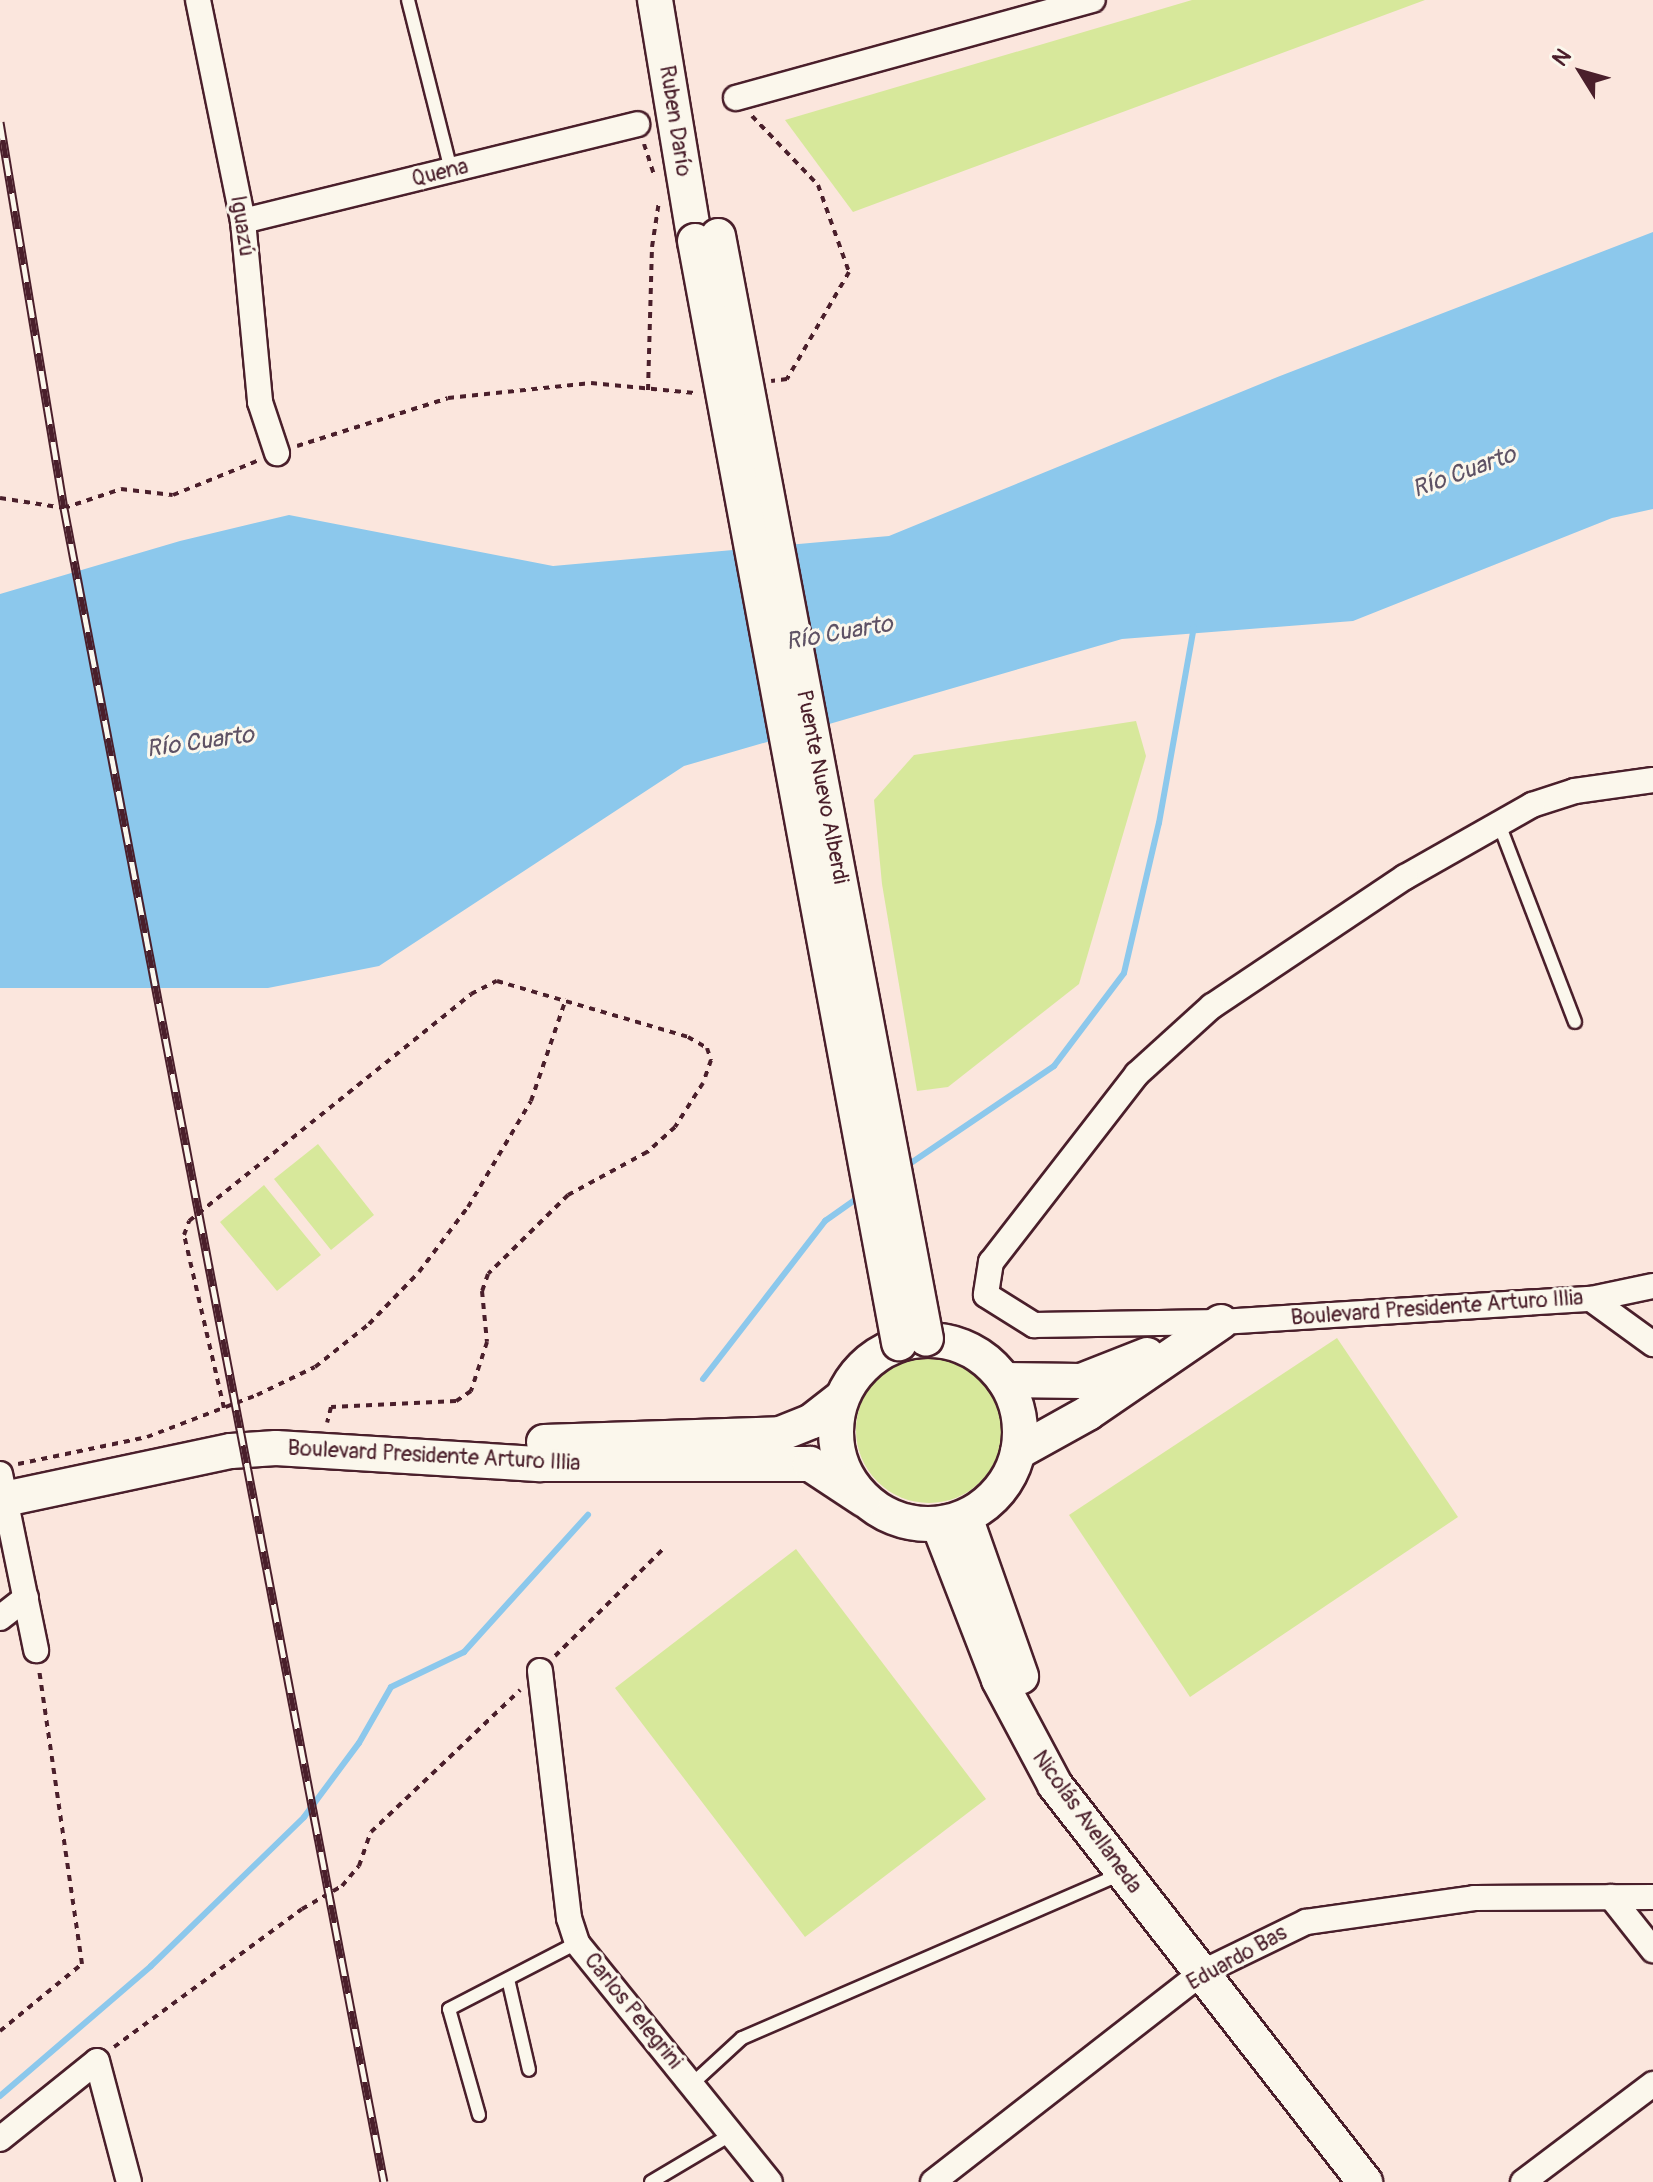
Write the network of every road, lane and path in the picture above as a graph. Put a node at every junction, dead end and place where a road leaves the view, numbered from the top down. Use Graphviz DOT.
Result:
graph roads {
  1 [pos="198,0"];
  2 [pos="408,0"];
  3 [pos="655,0"];
  4 [pos="675,0"];
  5 [pos="1093,0"];
  6 [pos="736,98"];
  7 [pos="637,124"];
  8 [pos="451,170"];
  9 [pos="656,179"];
  10 [pos="660,193"];
  11 [pos="243,221"];
  12 [pos="707,238"];
  13 [pos="757,383"];
  14 [pos="648,390"];
  15 [pos="698,393"];
  16 [pos="277,453"];
  17 [pos="0,498"];
  18 [pos="1653,780"];
  19 [pos="1499,824"];
  20 [pos="566,999"];
  21 [pos="1575,1022"];
  22 [pos="1653,1286"];
  23 [pos="1591,1299"];
  24 [pos="1221,1322"];
  25 [pos="912,1341"];
  26 [pos="1653,1344"];
  27 [pos="1004,1380"];
  28 [pos="841,1398"];
  29 [pos="224,1408"];
  30 [pos="326,1430"];
  31 [pos="1018,1452"];
  32 [pos="4,1484"];
  33 [pos="863,1499"];
  34 [pos="952,1521"];
  35 [pos="664,1548"];
  36 [pos="26,1598"];
  37 [pos="0,1618"];
  38 [pos="36,1650"];
  39 [pos="540,1671"];
  40 [pos="1122,1873"];
  41 [pos="1611,1897"];
  42 [pos="1653,1897"];
  43 [pos="577,1943"];
  44 [pos="1653,1950"];
  45 [pos="1201,1973"];
  46 [pos="508,1979"];
  47 [pos="0,2031"];
  48 [pos="97,2061"];
  49 [pos="529,2070"];
  50 [pos="692,2084"];
  51 [pos="1653,2084"];
  52 [pos="479,2115"];
  53 [pos="732,2134"];
  54 [pos="0,2139"];
  55 [pos="129,2182"];
  56 [pos="651,2182"];
  57 [pos="770,2182"];
  58 [pos="933,2182"];
  59 [pos="1365,2182"];
  60 [pos="1523,2182"];
  1 -- 11 [label="street, Iguazú"];
  2 -- 8 [label="lane"];
  3 -- 12 [label="main road, Ruben Darío"];
  4 -- 12 [label="main road, Ruben Darío"];
  5 -- 6 [label="street"];
  6 -- 13 [label="path"];
  7 -- 8 [label="street, Quena"];
  7 -- 9 [label="path"];
  8 -- 11 [label="street, Quena"];
  10 -- 14 [label="path"];
  11 -- 16 [label="street, Iguazú"];
  12 -- 25 [label="main road, Puente Nuevo Alberdi, bridge"];
  14 -- 15 [label="path"];
  14 -- 16 [label="path"];
  16 -- 17 [label="path"];
  18 -- 19 [label="street"];
  19 -- 21 [label="lane"];
  19 -- 24 [label="street, Boulevard Presidente Arturo Illia"];
  20 -- 29 [label="path"];
  20 -- 29 [label="path"];
  20 -- 30 [label="path"];
  22 -- 23 [label="street, Boulevard Presidente Arturo Illia"];
  23 -- 24 [label="street, Boulevard Presidente Arturo Illia"];
  23 -- 26 [label="street"];
  24 -- 27 [label="main road"];
  24 -- 31 [label="main road"];
  25 -- 27 [label="main road"];
  25 -- 28 [label="main road"];
  27 -- 31 [label="main road"];
  28 -- 30 [label="main road, Boulevard Presidente Arturo Illia"];
  28 -- 33 [label="main road"];
  29 -- 32 [label="path"];
  30 -- 32 [label="main road, Boulevard Presidente Arturo Illia"];
  31 -- 34 [label="main road"];
  32 -- 33 [label="main road, Boulevard Presidente Arturo Illia"];
  32 -- 36 [label="street"];
  33 -- 34 [label="main road"];
  34 -- 40 [label="main road, Nicolás Avellaneda"];
  34 -- 45 [label="main road, Nicolás Avellaneda"];
  35 -- 39 [label="path"];
  36 -- 37 [label="street"];
  36 -- 38 [label="street"];
  38 -- 47 [label="path"];
  39 -- 43 [label="street, Carlos Pelegrini"];
  39 -- 48 [label="path"];
  40 -- 45 [label="main road, Nicolás Avellaneda"];
  40 -- 50 [label="lane"];
  41 -- 42 [label="street, Eduardo Bas"];
  41 -- 44 [label="street"];
  41 -- 45 [label="street, Eduardo Bas"];
  43 -- 46 [label="lane"];
  43 -- 50 [label="street, Carlos Pelegrini"];
  45 -- 58 [label="street, Eduardo Bas"];
  45 -- 59 [label="main road, Nicolás Avellaneda"];
  46 -- 49 [label="lane"];
  46 -- 52 [label="lane"];
  48 -- 54 [label="street"];
  48 -- 55 [label="street"];
  50 -- 53 [label="street, Carlos Pelegrini"];
  51 -- 60 [label="street"];
  53 -- 56 [label="lane"];
  53 -- 57 [label="street, Carlos Pelegrini"];
}
